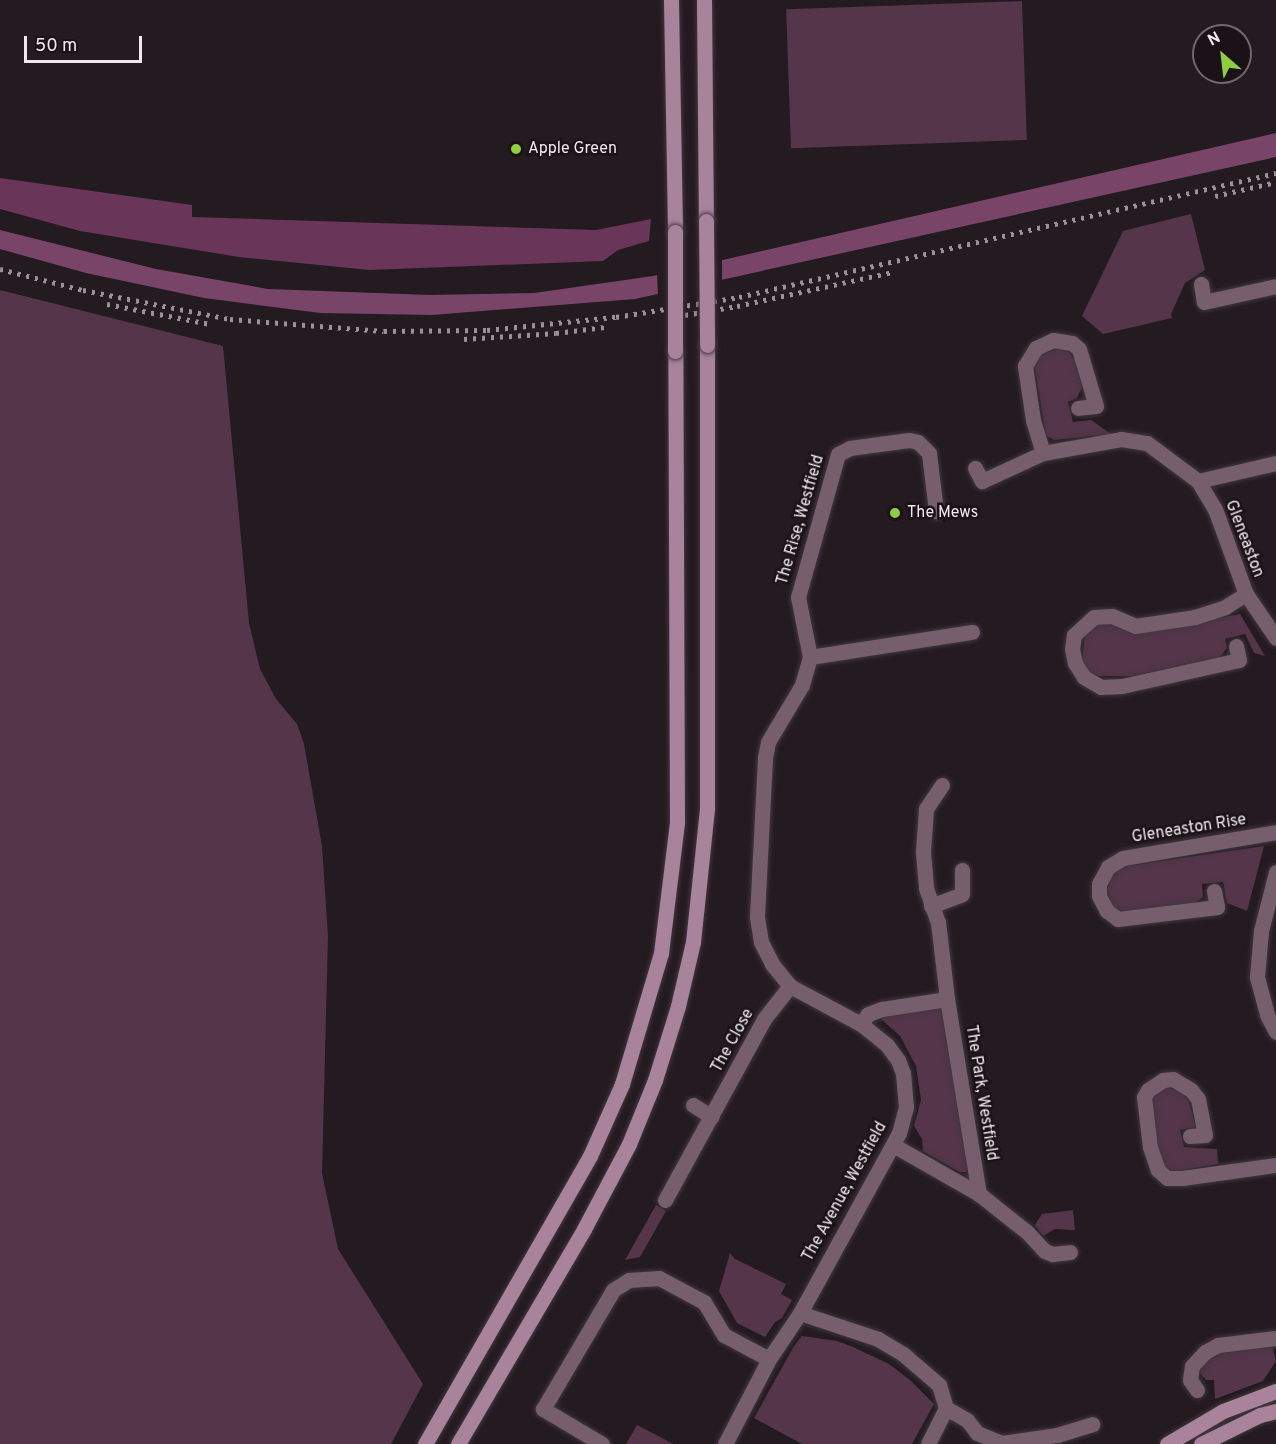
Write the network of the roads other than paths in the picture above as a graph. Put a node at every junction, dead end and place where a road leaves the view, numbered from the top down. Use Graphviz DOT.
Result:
graph roads {
  1 [pos="671,0"];
  2 [pos="704,0"];
  3 [pos="1201,284"];
  4 [pos="1276,286"];
  5 [pos="1078,408"];
  6 [pos="1043,453"];
  7 [pos="1276,463"];
  8 [pos="975,468"];
  9 [pos="1198,481"];
  10 [pos="936,511"];
  11 [pos="1246,594"];
  12 [pos="972,632"];
  13 [pos="1276,638"];
  14 [pos="1236,646"];
  15 [pos="810,657"];
  16 [pos="942,785"];
  17 [pos="1276,832"];
  18 [pos="962,870"];
  19 [pos="1276,872"];
  20 [pos="1214,891"];
  21 [pos="931,906"];
  22 [pos="790,986"];
  23 [pos="947,999"];
  24 [pos="861,1024"];
  25 [pos="1276,1032"];
  26 [pos="693,1105"];
  27 [pos="712,1117"];
  28 [pos="1190,1136"];
  29 [pos="893,1144"];
  30 [pos="1276,1165"];
  31 [pos="979,1194"];
  32 [pos="665,1200"];
  33 [pos="1070,1252"];
  34 [pos="800,1313"];
  35 [pos="1276,1338"];
  36 [pos="769,1359"];
  37 [pos="1197,1390"];
  38 [pos="1276,1391"];
  39 [pos="946,1408"];
  40 [pos="1276,1410"];
  41 [pos="1092,1424"];
  42 [pos="425,1444"];
  43 [pos="458,1444"];
  44 [pos="602,1444"];
  45 [pos="725,1444"];
  46 [pos="928,1444"];
  47 [pos="1167,1444"];
  48 [pos="1201,1444"];
  1 -- 42 [label="main road, bridge"];
  2 -- 43 [label="main road, bridge"];
  3 -- 4 [label="street"];
  5 -- 6 [label="street"];
  6 -- 8 [label="street"];
  6 -- 9 [label="street"];
  7 -- 9 [label="street"];
  9 -- 11 [label="street, Gleneaston"];
  10 -- 15 [label="street, The Rise, Westfield"];
  11 -- 13 [label="street, Gleneaston"];
  11 -- 14 [label="street"];
  12 -- 15 [label="street"];
  15 -- 22 [label="street, The Avenue, Westfield"];
  16 -- 21 [label="street, The Park, Westfield"];
  17 -- 20 [label="street, Gleneaston Rise"];
  18 -- 21 [label="street"];
  19 -- 25 [label="street"];
  21 -- 23 [label="street, The Park, Westfield"];
  22 -- 24 [label="street, The Avenue, Westfield"];
  22 -- 27 [label="street, The Close"];
  23 -- 24 [label="street"];
  23 -- 31 [label="street, The Park, Westfield"];
  24 -- 29 [label="street, The Avenue, Westfield"];
  26 -- 27 [label="street"];
  27 -- 32 [label="street, The Close"];
  28 -- 30 [label="street"];
  29 -- 31 [label="street"];
  29 -- 34 [label="street, The Avenue, Westfield"];
  31 -- 33 [label="street"];
  34 -- 36 [label="street, The Avenue, Westfield"];
  34 -- 39 [label="street"];
  35 -- 37 [label="street"];
  36 -- 44 [label="street"];
  36 -- 45 [label="street, The Avenue, Westfield"];
  38 -- 47 [label="main road"];
  39 -- 41 [label="street"];
  39 -- 46 [label="street"];
  40 -- 48 [label="main road"];
}
